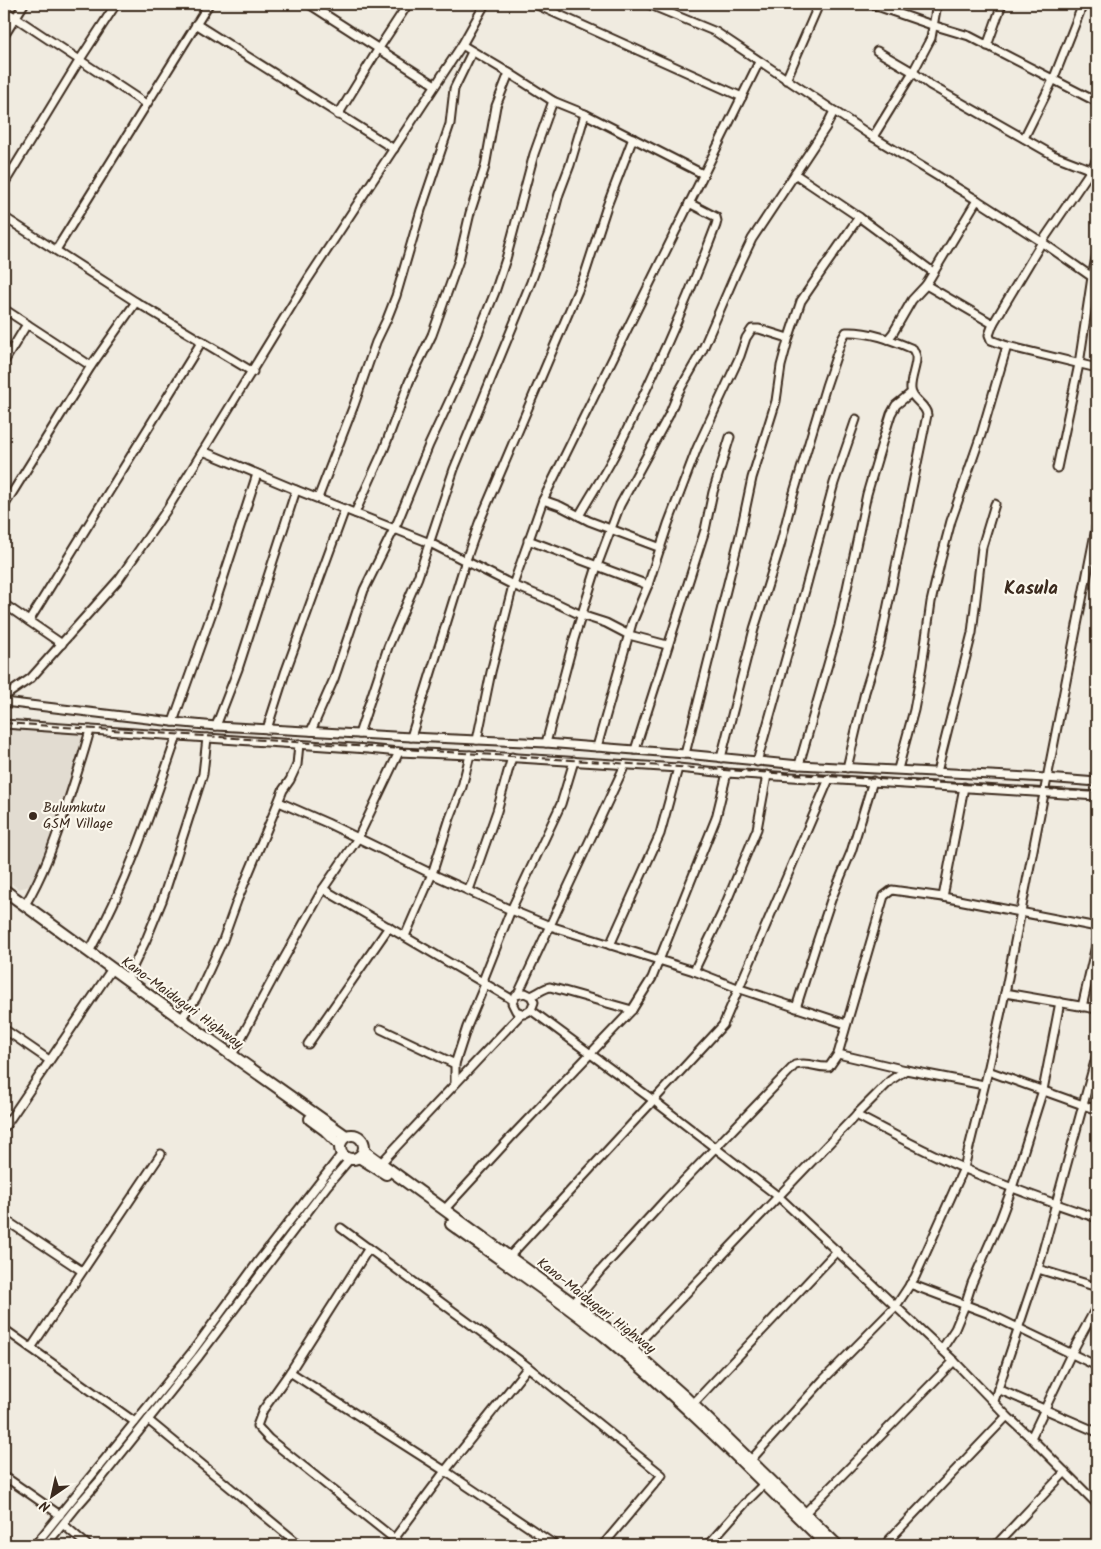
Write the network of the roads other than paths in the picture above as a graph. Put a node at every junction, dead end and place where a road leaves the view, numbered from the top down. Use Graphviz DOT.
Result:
graph roads {
  1 [pos="24,4"];
  2 [pos="116,4"];
  3 [pos="209,4"];
  4 [pos="408,4"];
  5 [pos="485,4"];
  6 [pos="535,4"];
  7 [pos="648,4"];
  8 [pos="820,4"];
  9 [pos="871,4"];
  10 [pos="937,4"];
  11 [pos="1002,4"];
  12 [pos="1084,4"];
  13 [pos="313,5"];
  14 [pos="4,10"];
  15 [pos="16,18"];
  16 [pos="196,24"];
  17 [pos="932,26"];
  18 [pos="4,36"];
  19 [pos="462,45"];
  20 [pos="988,46"];
  21 [pos="379,48"];
  22 [pos="877,51"];
  23 [pos="472,52"];
  24 [pos="79,61"];
  25 [pos="759,62"];
  26 [pos="509,72"];
  27 [pos="913,72"];
  28 [pos="786,80"];
  29 [pos="1053,80"];
  30 [pos="435,85"];
  31 [pos="742,97"];
  32 [pos="553,101"];
  33 [pos="1097,102"];
  34 [pos="146,104"];
  35 [pos="834,111"];
  36 [pos="585,114"];
  37 [pos="338,115"];
  38 [pos="873,137"];
  39 [pos="633,138"];
  40 [pos="1024,138"];
  41 [pos="394,149"];
  42 [pos="1097,159"];
  43 [pos="1094,171"];
  44 [pos="703,174"];
  45 [pos="795,174"];
  46 [pos="4,184"];
  47 [pos="977,200"];
  48 [pos="689,203"];
  49 [pos="859,217"];
  50 [pos="4,218"];
  51 [pos="1042,242"];
  52 [pos="56,250"];
  53 [pos="1097,253"];
  54 [pos="934,272"];
  55 [pos="1092,276"];
  56 [pos="926,285"];
  57 [pos="1094,293"];
  58 [pos="136,302"];
  59 [pos="4,309"];
  60 [pos="27,324"];
  61 [pos="993,324"];
  62 [pos="788,338"];
  63 [pos="888,339"];
  64 [pos="202,341"];
  65 [pos="1007,346"];
  66 [pos="4,362"];
  67 [pos="1079,364"];
  68 [pos="91,366"];
  69 [pos="1097,368"];
  70 [pos="253,372"];
  71 [pos="912,393"];
  72 [pos="856,419"];
  73 [pos="730,437"];
  74 [pos="202,451"];
  75 [pos="1058,468"];
  76 [pos="256,474"];
  77 [pos="296,490"];
  78 [pos="318,498"];
  79 [pos="542,500"];
  80 [pos="996,504"];
  81 [pos="4,506"];
  82 [pos="345,509"];
  83 [pos="355,513"];
  84 [pos="579,516"];
  85 [pos="1097,523"];
  86 [pos="611,528"];
  87 [pos="394,529"];
  88 [pos="528,540"];
  89 [pos="430,543"];
  90 [pos="661,548"];
  91 [pos="1095,549"];
  92 [pos="466,560"];
  93 [pos="597,566"];
  94 [pos="514,585"];
  95 [pos="648,585"];
  96 [pos="4,604"];
  97 [pos="581,615"];
  98 [pos="29,621"];
  99 [pos="629,634"];
  100 [pos="62,644"];
  101 [pos="667,646"];
  102 [pos="4,695"];
  103 [pos="4,702"];
  104 [pos="173,722"];
  105 [pos="4,724"];
  106 [pos="216,726"];
  107 [pos="267,729"];
  108 [pos="90,730"];
  109 [pos="311,732"];
  110 [pos="359,734"];
  111 [pos="178,736"];
  112 [pos="411,737"];
  113 [pos="207,738"];
  114 [pos="477,740"];
  115 [pos="546,743"];
  116 [pos="299,744"];
  117 [pos="596,747"];
  118 [pos="635,750"];
  119 [pos="399,752"];
  120 [pos="470,754"];
  121 [pos="685,754"];
  122 [pos="512,757"];
  123 [pos="721,758"];
  124 [pos="574,761"];
  125 [pos="757,762"];
  126 [pos="625,765"];
  127 [pos="800,765"];
  128 [pos="678,768"];
  129 [pos="847,768"];
  130 [pos="898,769"];
  131 [pos="937,772"];
  132 [pos="727,773"];
  133 [pos="766,775"];
  134 [pos="1046,778"];
  135 [pos="829,779"];
  136 [pos="873,781"];
  137 [pos="1097,782"];
  138 [pos="964,787"];
  139 [pos="1044,793"];
  140 [pos="1097,796"];
  141 [pos="279,802"];
  142 [pos="358,838"];
  143 [pos="432,874"];
  144 [pos="324,888"];
  145 [pos="4,890"];
  146 [pos="469,890"];
  147 [pos="4,896"];
  148 [pos="943,897"];
  149 [pos="25,905"];
  150 [pos="511,910"];
  151 [pos="1020,911"];
  152 [pos="550,926"];
  153 [pos="389,927"];
  154 [pos="1097,927"];
  155 [pos="405,936"];
  156 [pos="1097,941"];
  157 [pos="610,945"];
  158 [pos="89,952"];
  159 [pos="658,960"];
  160 [pos="694,971"];
  161 [pos="108,973"];
  162 [pos="127,979"];
  163 [pos="485,984"];
  164 [pos="740,989"];
  165 [pos="1005,993"];
  166 [pos="518,994"];
  167 [pos="531,996"];
  168 [pos="513,1000"];
  169 [pos="1060,1002"];
  170 [pos="1082,1007"];
  171 [pos="796,1008"];
  172 [pos="1097,1009"];
  173 [pos="531,1010"];
  174 [pos="632,1010"];
  175 [pos="521,1014"];
  176 [pos="181,1019"];
  177 [pos="846,1024"];
  178 [pos="4,1029"];
  179 [pos="380,1029"];
  180 [pos="200,1036"];
  181 [pos="308,1044"];
  182 [pos="590,1054"];
  183 [pos="838,1054"];
  184 [pos="1097,1055"];
  185 [pos="232,1056"];
  186 [pos="50,1060"];
  187 [pos="454,1064"];
  188 [pos="906,1070"];
  189 [pos="988,1071"];
  190 [pos="455,1082"];
  191 [pos="984,1085"];
  192 [pos="1042,1090"];
  193 [pos="653,1100"];
  194 [pos="1083,1104"];
  195 [pos="1097,1110"];
  196 [pos="856,1115"];
  197 [pos="4,1128"];
  198 [pos="716,1148"];
  199 [pos="350,1151"];
  200 [pos="161,1154"];
  201 [pos="381,1163"];
  202 [pos="964,1168"];
  203 [pos="1012,1188"];
  204 [pos="779,1197"];
  205 [pos="1055,1204"];
  206 [pos="444,1210"];
  207 [pos="1097,1218"];
  208 [pos="4,1219"];
  209 [pos="341,1228"];
  210 [pos="369,1248"];
  211 [pos="837,1252"];
  212 [pos="509,1257"];
  213 [pos="1038,1268"];
  214 [pos="82,1271"];
  215 [pos="910,1284"];
  216 [pos="1097,1286"];
  217 [pos="573,1304"];
  218 [pos="965,1305"];
  219 [pos="896,1306"];
  220 [pos="1097,1306"];
  221 [pos="1019,1327"];
  222 [pos="4,1328"];
  223 [pos="31,1348"];
  224 [pos="942,1349"];
  225 [pos="632,1350"];
  226 [pos="1071,1354"];
  227 [pos="954,1361"];
  228 [pos="1097,1366"];
  229 [pos="528,1368"];
  230 [pos="290,1372"];
  231 [pos="998,1389"];
  232 [pos="994,1402"];
  233 [pos="692,1405"];
  234 [pos="1045,1409"];
  235 [pos="1008,1416"];
  236 [pos="148,1420"];
  237 [pos="135,1422"];
  238 [pos="1097,1432"];
  239 [pos="1031,1438"];
  240 [pos="750,1461"];
  241 [pos="445,1471"];
  242 [pos="1065,1472"];
  243 [pos="4,1476"];
  244 [pos="766,1482"];
  245 [pos="1097,1504"];
  246 [pos="805,1514"];
  247 [pos="60,1515"];
  248 [pos="64,1524"];
  249 [pos="394,1539"];
  250 [pos="35,1545"];
  251 [pos="46,1545"];
  252 [pos="87,1545"];
  253 [pos="300,1545"];
  254 [pos="402,1545"];
  255 [pos="554,1545"];
  256 [pos="602,1545"];
  257 [pos="708,1545"];
  258 [pos="827,1545"];
  259 [pos="836,1545"];
  260 [pos="887,1545"];
  261 [pos="996,1545"];
  1 -- 15 [label="street"];
  2 -- 24 [label="street"];
  3 -- 16 [label="street"];
  4 -- 21 [label="street"];
  5 -- 19 [label="street"];
  6 -- 31 [label="street"];
  7 -- 25 [label="street"];
  8 -- 28 [label="street"];
  9 -- 17 [label="street"];
  10 -- 17 [label="street"];
  11 -- 20 [label="street"];
  12 -- 29 [label="street"];
  13 -- 21 [label="street"];
  14 -- 15 [label="street"];
  15 -- 18 [label="street"];
  15 -- 24 [label="street"];
  16 -- 34 [label="street"];
  16 -- 37 [label="street"];
  17 -- 20 [label="street"];
  17 -- 27 [label="street"];
  19 -- 23 [label="street"];
  19 -- 30 [label="street"];
  20 -- 29 [label="street"];
  21 -- 30 [label="street"];
  21 -- 37 [label="street"];
  22 -- 27 [label="street"];
  23 -- 26 [label="street"];
  23 -- 78 [label="street"];
  24 -- 34 [label="street"];
  24 -- 46 [label="street"];
  25 -- 28 [label="street"];
  25 -- 31 [label="street"];
  26 -- 32 [label="street"];
  26 -- 83 [label="street"];
  27 -- 38 [label="street"];
  27 -- 40 [label="street"];
  28 -- 35 [label="street"];
  29 -- 33 [label="street"];
  29 -- 40 [label="street"];
  30 -- 41 [label="street"];
  31 -- 44 [label="street"];
  32 -- 36 [label="street"];
  32 -- 87 [label="street"];
  34 -- 52 [label="street"];
  35 -- 38 [label="street"];
  35 -- 45 [label="street"];
  36 -- 39 [label="street"];
  36 -- 89 [label="street"];
  37 -- 41 [label="street"];
  38 -- 47 [label="street"];
  39 -- 44 [label="street"];
  39 -- 92 [label="street"];
  40 -- 43 [label="street"];
  41 -- 70 [label="street"];
  42 -- 43 [label="street"];
  43 -- 51 [label="street"];
  44 -- 48 [label="street"];
  45 -- 49 [label="street"];
  45 -- 86 [label="street"];
  47 -- 51 [label="street"];
  47 -- 54 [label="street"];
  48 -- 79 [label="street"];
  48 -- 84 [label="street"];
  49 -- 54 [label="street"];
  49 -- 62 [label="street"];
  50 -- 52 [label="street"];
  51 -- 55 [label="street"];
  51 -- 61 [label="street"];
  52 -- 58 [label="street"];
  53 -- 55 [label="street"];
  54 -- 56 [label="street"];
  55 -- 57 [label="street"];
  56 -- 61 [label="street"];
  56 -- 63 [label="street"];
  57 -- 67 [label="street"];
  58 -- 64 [label="street"];
  58 -- 68 [label="street"];
  59 -- 60 [label="street"];
  60 -- 66 [label="street"];
  60 -- 68 [label="street"];
  61 -- 65 [label="street"];
  62 -- 90 [label="street"];
  62 -- 121 [label="street"];
  63 -- 71 [label="street"];
  63 -- 123 [label="street"];
  64 -- 70 [label="street"];
  64 -- 98 [label="street"];
  65 -- 67 [label="street"];
  65 -- 130 [label="street"];
  67 -- 69 [label="street"];
  67 -- 75 [label="street"];
  68 -- 81 [label="street"];
  70 -- 74 [label="street"];
  71 -- 127 [label="street"];
  71 -- 129 [label="street"];
  72 -- 125 [label="street"];
  73 -- 101 [label="street"];
  74 -- 76 [label="street"];
  74 -- 100 [label="street"];
  76 -- 77 [label="street"];
  76 -- 104 [label="street"];
  77 -- 78 [label="street"];
  77 -- 106 [label="street"];
  78 -- 82 [label="street"];
  79 -- 84 [label="street"];
  79 -- 88 [label="street"];
  80 -- 131 [label="street"];
  82 -- 83 [label="street"];
  82 -- 107 [label="street"];
  83 -- 87 [label="street"];
  84 -- 86 [label="street"];
  85 -- 91 [label="street"];
  86 -- 90 [label="street"];
  86 -- 93 [label="street"];
  87 -- 89 [label="street"];
  87 -- 109 [label="street"];
  88 -- 93 [label="street"];
  88 -- 94 [label="street"];
  89 -- 92 [label="street"];
  89 -- 110 [label="street"];
  90 -- 95 [label="street"];
  91 -- 134 [label="street"];
  92 -- 94 [label="street"];
  92 -- 112 [label="street"];
  93 -- 95 [label="street"];
  93 -- 97 [label="street"];
  94 -- 97 [label="street"];
  94 -- 114 [label="street"];
  95 -- 99 [label="street"];
  96 -- 98 [label="street"];
  97 -- 99 [label="street"];
  97 -- 115 [label="street"];
  98 -- 100 [label="street"];
  99 -- 101 [label="street"];
  99 -- 117 [label="street"];
  100 -- 102 [label="street"];
  101 -- 118 [label="street"];
  103 -- 104 [label="street"];
  104 -- 106 [label="street"];
  105 -- 108 [label="street"];
  106 -- 107 [label="street"];
  107 -- 109 [label="street"];
  108 -- 111 [label="street"];
  108 -- 149 [label="street"];
  109 -- 110 [label="street"];
  110 -- 112 [label="street"];
  111 -- 113 [label="street"];
  111 -- 158 [label="street"];
  112 -- 114 [label="street"];
  113 -- 116 [label="street"];
  113 -- 162 [label="street"];
  114 -- 115 [label="street"];
  115 -- 117 [label="street"];
  116 -- 119 [label="street"];
  116 -- 141 [label="street"];
  117 -- 118 [label="street"];
  118 -- 121 [label="street"];
  119 -- 120 [label="street"];
  119 -- 142 [label="street"];
  120 -- 122 [label="street"];
  120 -- 143 [label="street"];
  121 -- 123 [label="street"];
  122 -- 124 [label="street"];
  122 -- 146 [label="street"];
  123 -- 125 [label="street"];
  124 -- 126 [label="street"];
  124 -- 150 [label="street"];
  125 -- 127 [label="street"];
  126 -- 128 [label="street"];
  126 -- 152 [label="street"];
  127 -- 129 [label="street"];
  128 -- 132 [label="street"];
  128 -- 157 [label="street"];
  129 -- 130 [label="street"];
  130 -- 131 [label="street"];
  131 -- 134 [label="street"];
  132 -- 133 [label="street"];
  132 -- 159 [label="street"];
  133 -- 135 [label="street"];
  133 -- 160 [label="street"];
  134 -- 137 [label="street"];
  134 -- 139 [label="street"];
  135 -- 136 [label="street"];
  135 -- 164 [label="street"];
  136 -- 138 [label="street"];
  136 -- 171 [label="street"];
  138 -- 139 [label="street"];
  138 -- 148 [label="street"];
  139 -- 140 [label="street"];
  139 -- 151 [label="street"];
  141 -- 142 [label="street"];
  141 -- 176 [label="street"];
  142 -- 143 [label="street"];
  142 -- 144 [label="street"];
  143 -- 146 [label="street"];
  143 -- 155 [label="street"];
  144 -- 153 [label="street"];
  144 -- 185 [label="street"];
  145 -- 149 [label="highway, Kano-Maiduguri Highway"];
  146 -- 150 [label="street"];
  147 -- 161 [label="highway, Kano-Maiduguri Highway"];
  148 -- 151 [label="street"];
  148 -- 177 [label="street"];
  149 -- 158 [label="highway, Kano-Maiduguri Highway"];
  150 -- 152 [label="street"];
  150 -- 163 [label="street"];
  151 -- 154 [label="street"];
  151 -- 165 [label="street"];
  152 -- 157 [label="street"];
  152 -- 166 [label="street"];
  153 -- 155 [label="street"];
  153 -- 181 [label="street"];
  155 -- 163 [label="street"];
  156 -- 170 [label="street"];
  157 -- 159 [label="street"];
  158 -- 162 [label="highway, Kano-Maiduguri Highway"];
  159 -- 160 [label="street"];
  159 -- 174 [label="street"];
  160 -- 164 [label="street"];
  161 -- 180 [label="highway, Kano-Maiduguri Highway"];
  161 -- 186 [label="street"];
  162 -- 176 [label="highway, Kano-Maiduguri Highway"];
  163 -- 168 [label="street"];
  163 -- 187 [label="street"];
  164 -- 171 [label="street"];
  164 -- 193 [label="street"];
  165 -- 169 [label="street"];
  165 -- 189 [label="street"];
  166 -- 167 [label="street"];
  166 -- 168 [label="street"];
  167 -- 173 [label="street"];
  167 -- 174 [label="street"];
  168 -- 175 [label="street"];
  169 -- 170 [label="street"];
  169 -- 192 [label="street"];
  170 -- 172 [label="street"];
  171 -- 177 [label="street"];
  173 -- 175 [label="street"];
  173 -- 182 [label="street"];
  174 -- 182 [label="street"];
  175 -- 190 [label="street"];
  176 -- 180 [label="highway, Kano-Maiduguri Highway"];
  177 -- 183 [label="street"];
  178 -- 186 [label="street"];
  179 -- 187 [label="street"];
  180 -- 185 [label="highway, Kano-Maiduguri Highway"];
  180 -- 199 [label="highway, Kano-Maiduguri Highway"];
  182 -- 193 [label="street"];
  182 -- 206 [label="street"];
  183 -- 188 [label="street"];
  183 -- 198 [label="street"];
  184 -- 194 [label="street"];
  185 -- 199 [label="highway, Kano-Maiduguri Highway"];
  186 -- 197 [label="street"];
  187 -- 190 [label="street"];
  188 -- 191 [label="street"];
  188 -- 196 [label="street"];
  189 -- 191 [label="street"];
  189 -- 192 [label="street"];
  190 -- 201 [label="street"];
  191 -- 202 [label="street"];
  192 -- 194 [label="street"];
  192 -- 203 [label="street"];
  193 -- 198 [label="street"];
  193 -- 212 [label="street"];
  194 -- 195 [label="street"];
  194 -- 205 [label="street"];
  196 -- 202 [label="street"];
  196 -- 204 [label="street"];
  198 -- 204 [label="street"];
  198 -- 217 [label="street"];
  199 -- 201 [label="highway, Kano-Maiduguri Highway"];
  199 -- 236 [label="street"];
  199 -- 237 [label="street"];
  199 -- 244 [label="highway, Kano-Maiduguri Highway"];
  200 -- 214 [label="street"];
  201 -- 206 [label="highway, Kano-Maiduguri Highway"];
  202 -- 203 [label="street"];
  202 -- 215 [label="street"];
  203 -- 205 [label="street"];
  203 -- 218 [label="street"];
  204 -- 211 [label="street"];
  204 -- 225 [label="street"];
  205 -- 207 [label="street"];
  205 -- 213 [label="street"];
  206 -- 212 [label="highway, Kano-Maiduguri Highway"];
  208 -- 214 [label="street"];
  209 -- 210 [label="street"];
  210 -- 229 [label="street"];
  210 -- 230 [label="street"];
  211 -- 219 [label="street"];
  211 -- 233 [label="street"];
  212 -- 217 [label="highway, Kano-Maiduguri Highway"];
  213 -- 216 [label="street"];
  213 -- 221 [label="street"];
  214 -- 223 [label="street"];
  215 -- 218 [label="street"];
  215 -- 219 [label="street"];
  217 -- 225 [label="highway, Kano-Maiduguri Highway"];
  218 -- 221 [label="street"];
  218 -- 224 [label="street"];
  219 -- 224 [label="street"];
  219 -- 240 [label="street"];
  220 -- 226 [label="street"];
  221 -- 226 [label="street"];
  221 -- 231 [label="street"];
  222 -- 223 [label="street"];
  223 -- 237 [label="street"];
  224 -- 227 [label="street"];
  225 -- 233 [label="highway, Kano-Maiduguri Highway"];
  226 -- 228 [label="street"];
  226 -- 234 [label="street"];
  227 -- 232 [label="street"];
  227 -- 246 [label="street"];
  229 -- 241 [label="street"];
  229 -- 256 [label="street"];
  230 -- 241 [label="street"];
  230 -- 249 [label="street"];
  231 -- 232 [label="street"];
  231 -- 234 [label="street"];
  232 -- 235 [label="street"];
  233 -- 240 [label="highway, Kano-Maiduguri Highway"];
  234 -- 238 [label="street"];
  234 -- 239 [label="street"];
  235 -- 239 [label="street"];
  235 -- 260 [label="street"];
  236 -- 248 [label="street"];
  236 -- 253 [label="street"];
  237 -- 247 [label="street"];
  239 -- 242 [label="street"];
  240 -- 244 [label="highway, Kano-Maiduguri Highway"];
  241 -- 249 [label="street"];
  241 -- 255 [label="street"];
  242 -- 245 [label="street"];
  242 -- 261 [label="street"];
  243 -- 247 [label="street"];
  244 -- 246 [label="highway, Kano-Maiduguri Highway"];
  244 -- 257 [label="street"];
  244 -- 258 [label="highway, Kano-Maiduguri Highway"];
  246 -- 259 [label="highway, Kano-Maiduguri Highway"];
  247 -- 250 [label="street"];
  248 -- 251 [label="street"];
  248 -- 252 [label="street"];
  249 -- 254 [label="street"];
}
